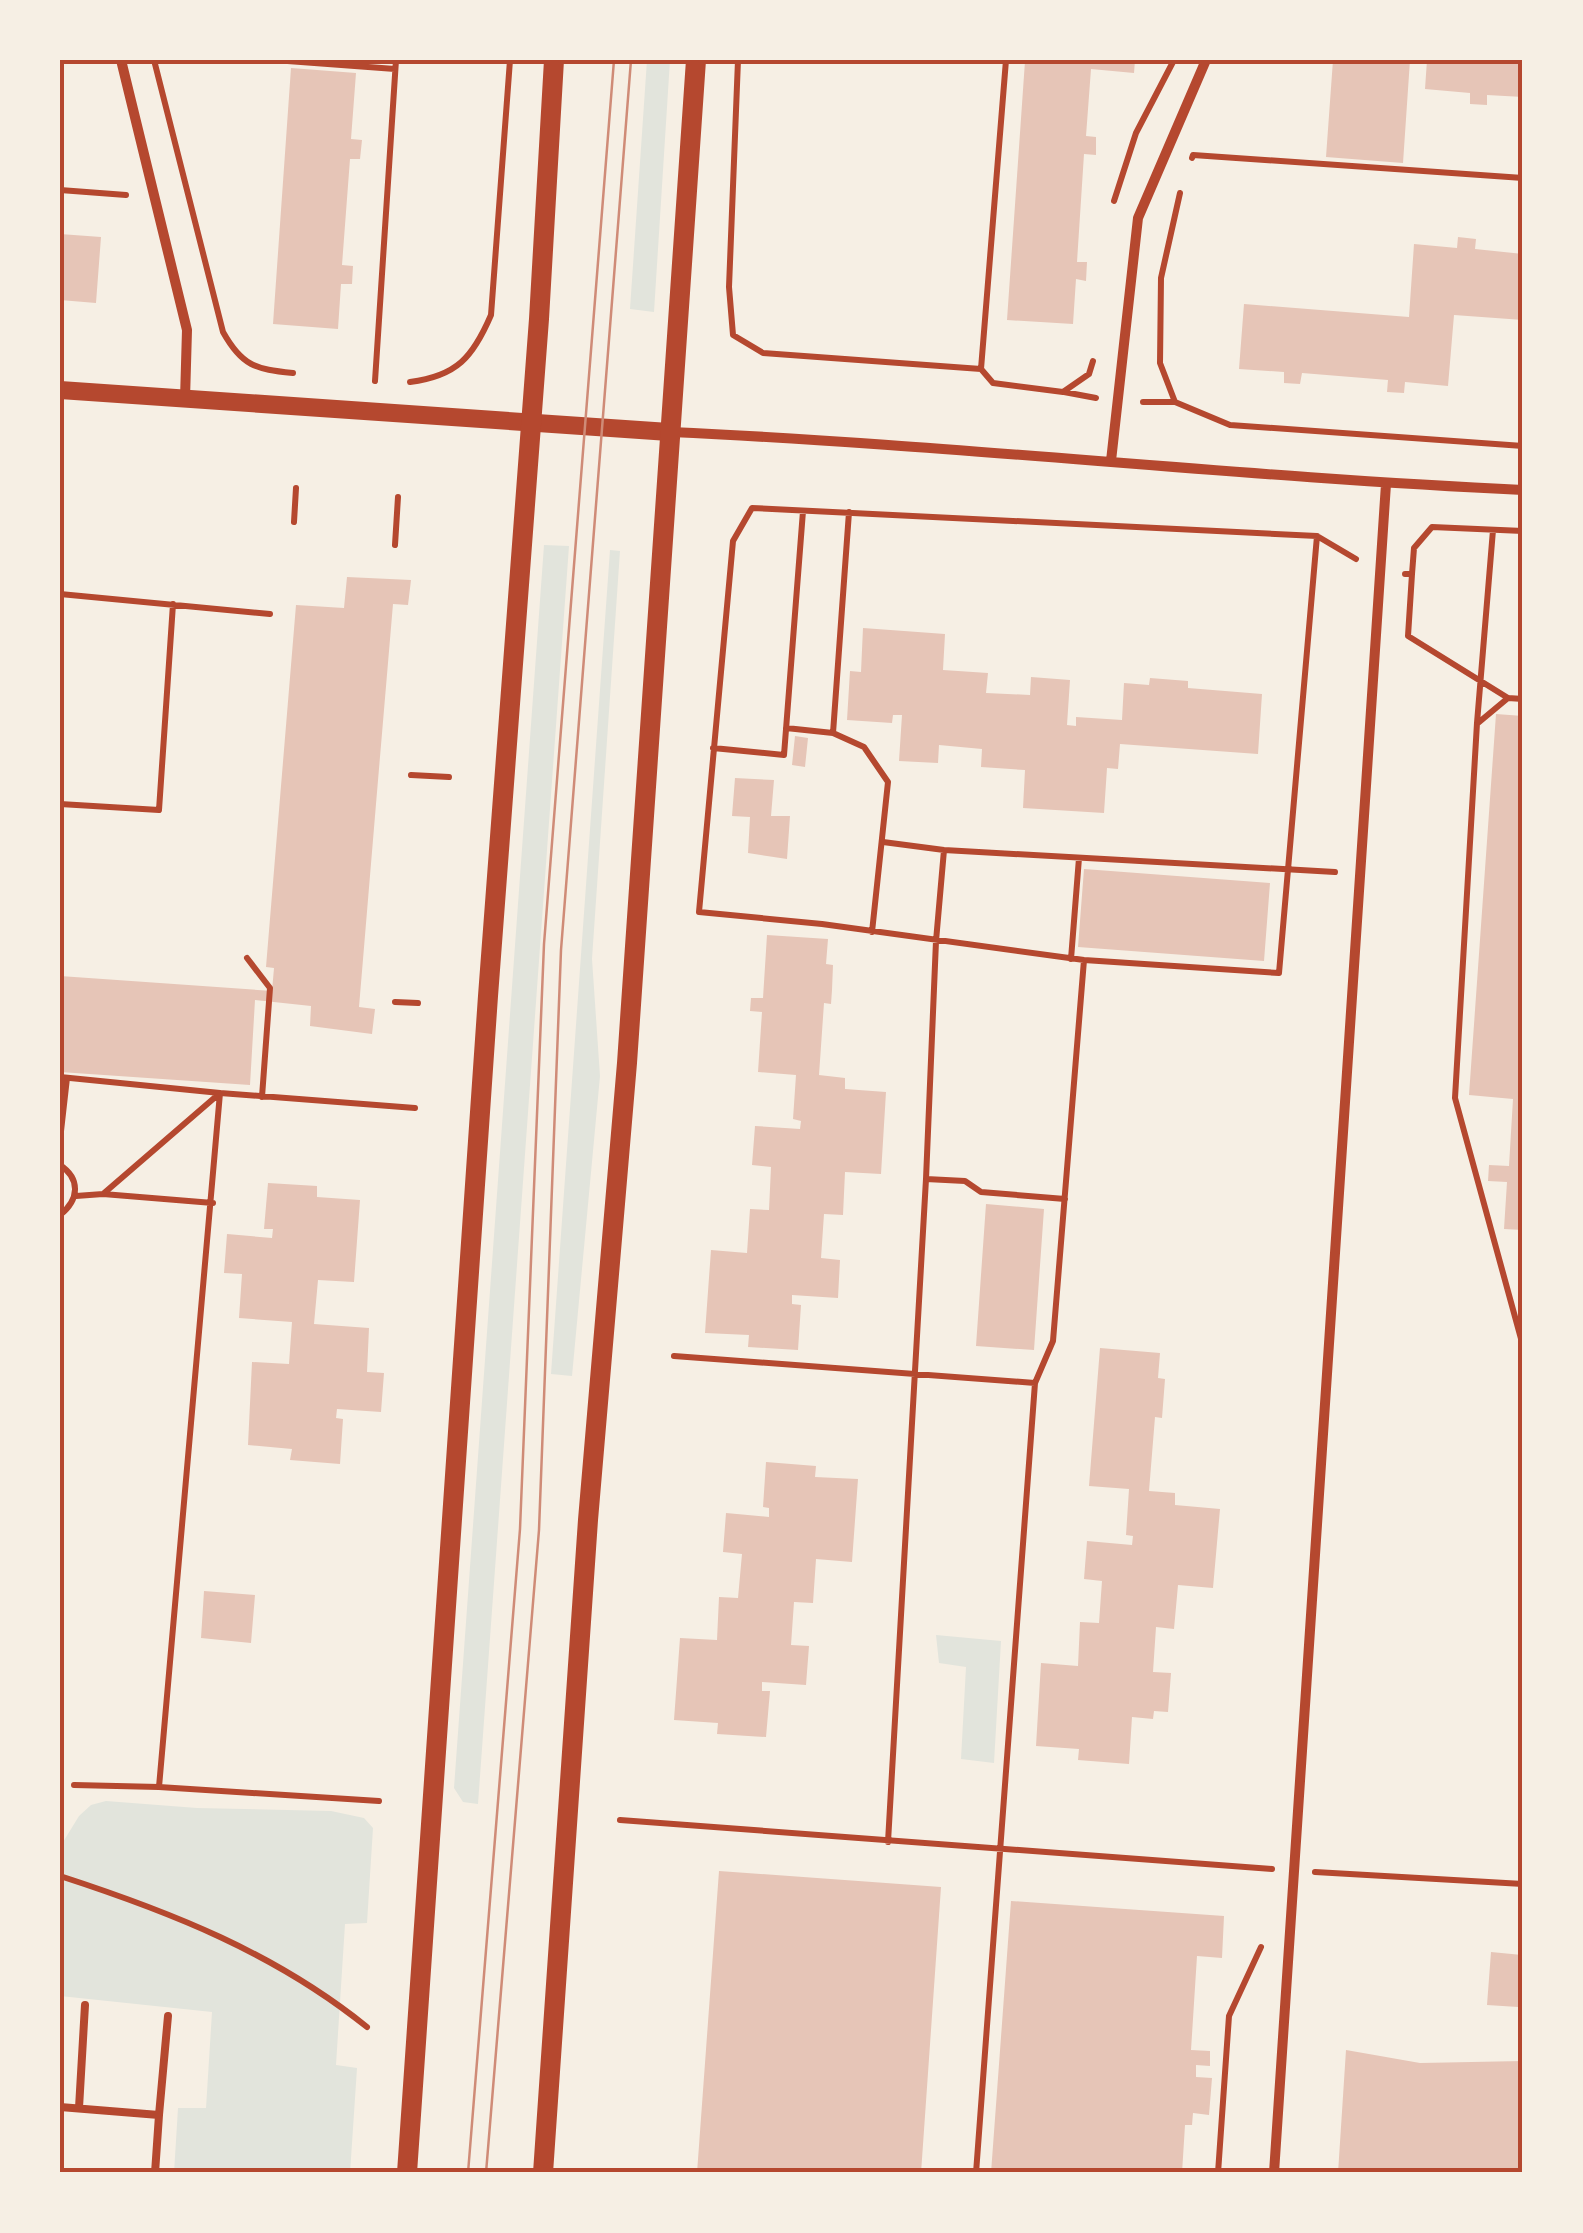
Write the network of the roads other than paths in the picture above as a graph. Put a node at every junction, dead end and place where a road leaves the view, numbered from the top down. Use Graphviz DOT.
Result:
graph roads {
  1 [pos="120,60"];
  2 [pos="554,60"];
  3 [pos="696,60"];
  4 [pos="1206,60"];
  5 [pos="60,390"];
  6 [pos="185,399"];
  7 [pos="531,422"];
  8 [pos="669,432"];
  9 [pos="1112,461"];
  10 [pos="1386,484"];
  11 [pos="1523,490"];
  12 [pos="85,2006"];
  13 [pos="168,2016"];
  14 [pos="60,2107"];
  15 [pos="79,2108"];
  16 [pos="159,2115"];
  17 [pos="155,2173"];
  18 [pos="406,2173"];
  19 [pos="543,2173"];
  20 [pos="1274,2173"];
  1 -- 6 [label="street"];
  2 -- 7 [label="main road"];
  3 -- 8 [label="main road"];
  4 -- 9 [label="street"];
  5 -- 6 [label="street"];
  6 -- 7 [label="street"];
  7 -- 8 [label="street"];
  7 -- 18 [label="main road"];
  8 -- 9 [label="street"];
  8 -- 19 [label="main road"];
  9 -- 10 [label="street"];
  10 -- 11 [label="street"];
  10 -- 20 [label="street"];
  12 -- 15 [label="lane"];
  13 -- 16 [label="lane"];
  14 -- 15 [label="lane"];
  15 -- 16 [label="lane"];
  16 -- 17 [label="lane"];
}
